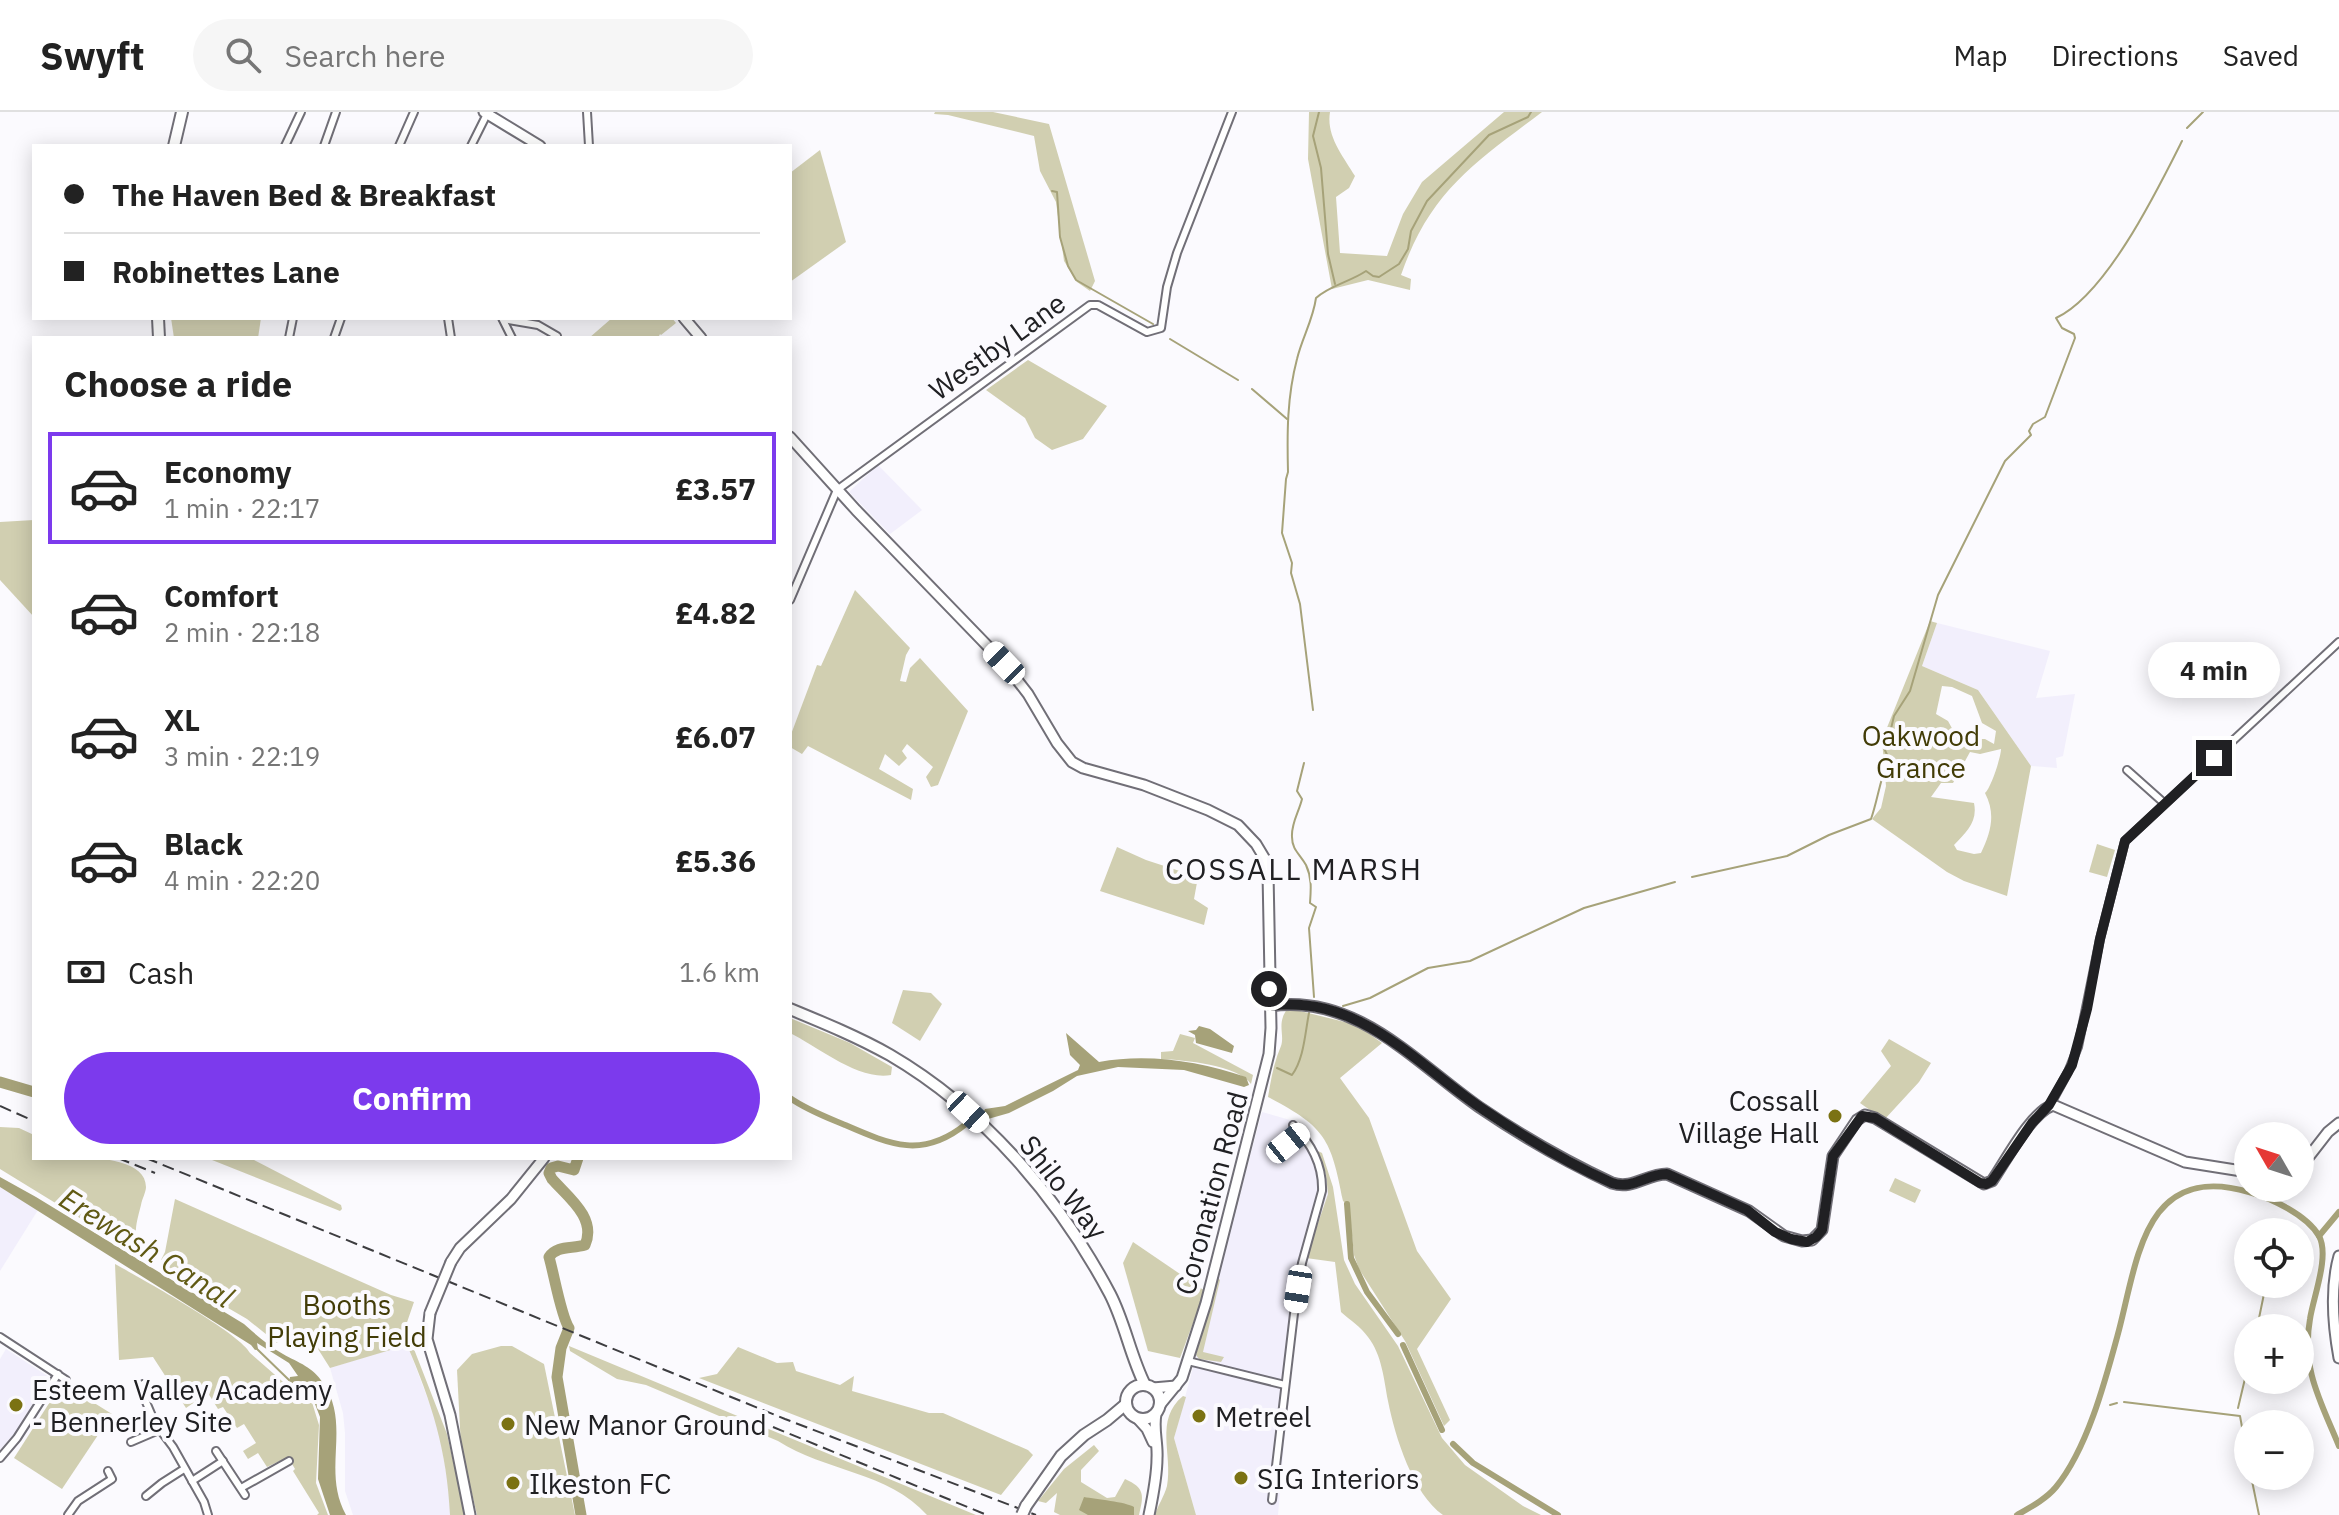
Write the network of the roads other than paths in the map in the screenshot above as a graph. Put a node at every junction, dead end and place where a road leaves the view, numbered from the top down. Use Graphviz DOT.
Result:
graph roads {
  1 [pos="182,112"];
  2 [pos="301,112"];
  3 [pos="336,112"];
  4 [pos="414,112"];
  5 [pos="587,112"];
  6 [pos="1232,112"];
  7 [pos="486,113"];
  8 [pos="174,144"];
  9 [pos="287,144"];
  10 [pos="325,144"];
  11 [pos="400,144"];
  12 [pos="472,144"];
  13 [pos="537,144"];
  14 [pos="589,144"];
  15 [pos="509,320"];
  16 [pos="686,320"];
  17 [pos="557,336"];
  18 [pos="699,336"];
  19 [pos="792,439"];
  20 [pos="837,490"];
  21 [pos="792,595"];
  22 [pos="2339,642"];
  23 [pos="2127,770"];
  24 [pos="2164,803"];
  25 [pos="1270,1006"];
  26 [pos="792,1010"];
  27 [pos="2049,1105"];
  28 [pos="2339,1123"];
  29 [pos="1293,1125"];
  30 [pos="1300,1132"];
  31 [pos="1288,1143"];
  32 [pos="2314,1150"];
  33 [pos="542,1160"];
  34 [pos="2234,1170"];
  35 [pos="2339,1256"];
  36 [pos="0,1337"];
  37 [pos="1133,1358"];
  38 [pos="2339,1358"];
  39 [pos="1188,1361"];
  40 [pos="58,1374"];
  41 [pos="66,1380"];
  42 [pos="143,1384"];
  43 [pos="1285,1385"];
  44 [pos="1149,1386"];
  45 [pos="1176,1386"];
  46 [pos="1129,1391"];
  47 [pos="1126,1404"];
  48 [pos="1158,1409"];
  49 [pos="1135,1417"];
  50 [pos="1107,1420"];
  51 [pos="159,1430"];
  52 [pos="131,1443"];
  53 [pos="216,1451"];
  54 [pos="1157,1452"];
  55 [pos="0,1458"];
  56 [pos="223,1461"];
  57 [pos="289,1461"];
  58 [pos="184,1469"];
  59 [pos="108,1471"];
  60 [pos="192,1481"];
  61 [pos="146,1496"];
  62 [pos="1272,1500"];
  63 [pos="1024,1511"];
  64 [pos="68,1515"];
  65 [pos="208,1515"];
  66 [pos="470,1515"];
  67 [pos="1149,1515"];
  1 -- 8 [label="main road"];
  2 -- 9 [label="street"];
  3 -- 10 [label="street"];
  4 -- 11 [label="street"];
  5 -- 14 [label="street"];
  6 -- 20 [label="street, Westby Lane"];
  7 -- 12 [label="street"];
  7 -- 13 [label="street"];
  15 -- 17 [label="street"];
  16 -- 18 [label="street"];
  19 -- 20 [label="street, Coronation Road"];
  20 -- 21 [label="street"];
  20 -- 25 [label="street, Coronation Road"];
  22 -- 24 [label="street"];
  23 -- 24 [label="street"];
  24 -- 27 [label="street"];
  25 -- 27 [label="street"];
  25 -- 39 [label="street, Coronation Road"];
  26 -- 37 [label="main road, Shilo Way"];
  27 -- 34 [label="street"];
  28 -- 32 [label="street"];
  29 -- 30 [label="street"];
  30 -- 31 [label="street"];
  30 -- 43 [label="street"];
  33 -- 66 [label="street, bridge"];
  35 -- 38 [label="street"];
  36 -- 40 [label="street"];
  37 -- 44 [label="main road, Shilo Way"];
  37 -- 46 [label="main road, Shilo Way"];
  39 -- 43 [label="street"];
  39 -- 45 [label="street, Coronation Road"];
  40 -- 41 [label="street"];
  40 -- 55 [label="street"];
  42 -- 51 [label="street"];
  43 -- 62 [label="street"];
  44 -- 45 [label="street"];
  44 -- 46 [label="main road"];
  44 -- 48 [label="main road"];
  45 -- 48 [label="street, Coronation Road"];
  46 -- 47 [label="main road"];
  47 -- 49 [label="main road"];
  47 -- 50 [label="main road"];
  48 -- 49 [label="main road"];
  48 -- 54 [label="street"];
  49 -- 50 [label="main road"];
  49 -- 54 [label="street"];
  50 -- 63 [label="main road"];
  51 -- 52 [label="street"];
  51 -- 58 [label="street"];
  53 -- 56 [label="street"];
  54 -- 67 [label="street"];
  56 -- 57 [label="street"];
  56 -- 60 [label="street"];
  58 -- 60 [label="street"];
  58 -- 61 [label="street"];
  59 -- 64 [label="street"];
  60 -- 65 [label="street"];
}
